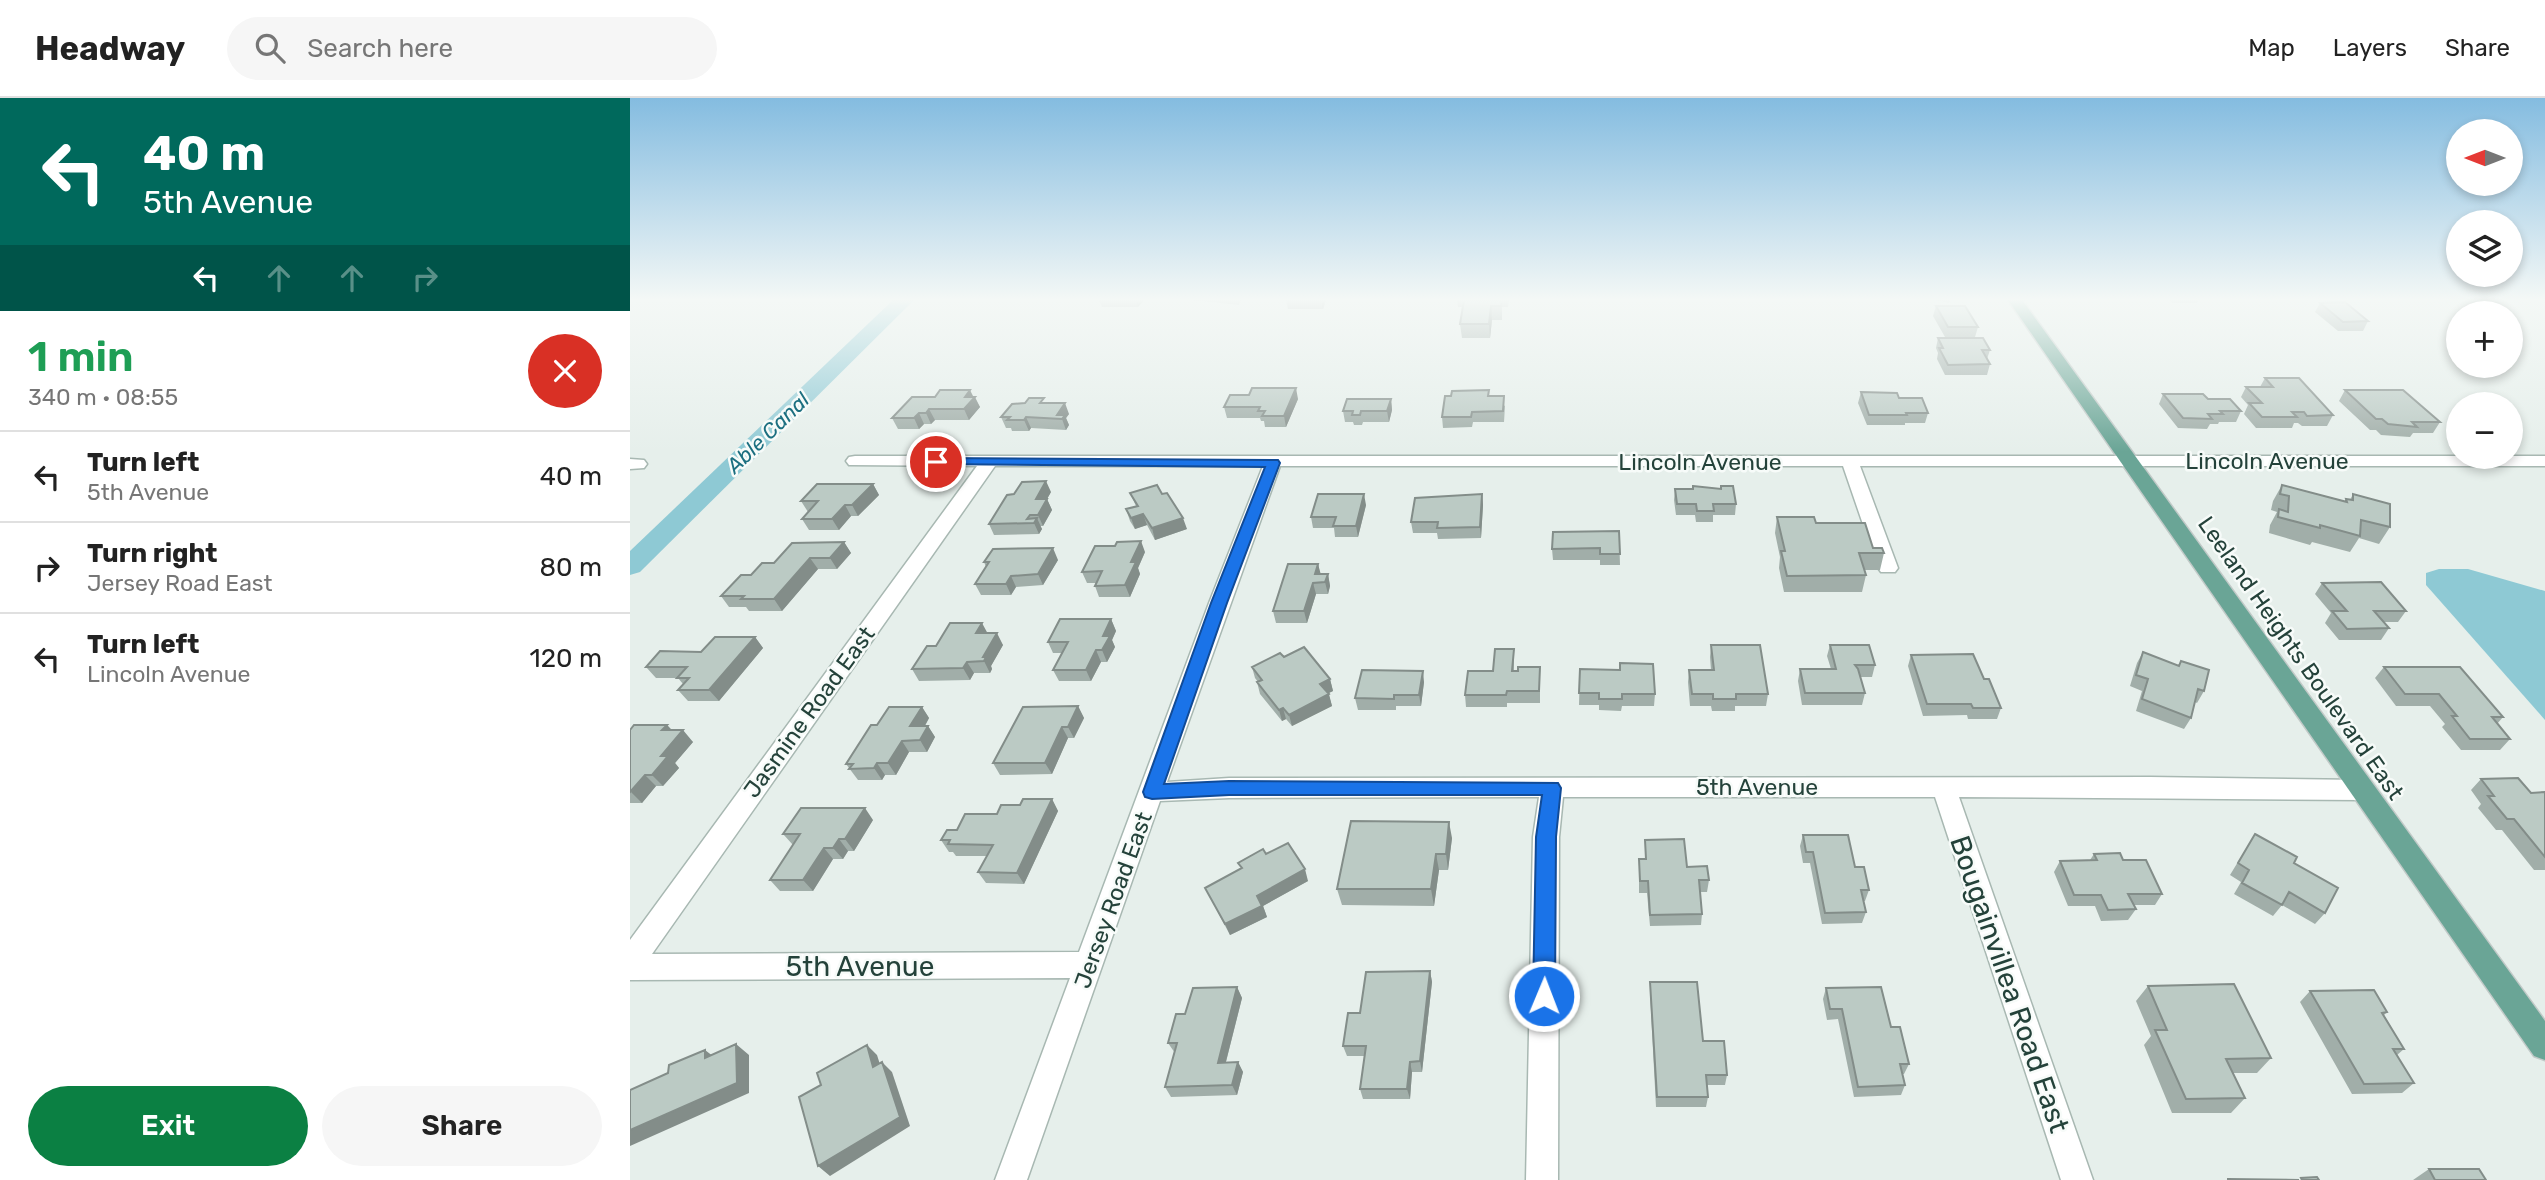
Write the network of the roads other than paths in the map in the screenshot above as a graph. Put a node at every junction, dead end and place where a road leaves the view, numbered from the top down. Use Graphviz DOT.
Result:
graph roads {
  1 [pos="2051,350"];
  2 [pos="855,461"];
  3 [pos="2545,461"];
  4 [pos="989,462"];
  5 [pos="1850,462"];
  6 [pos="2131,462"];
  7 [pos="1273,463"];
  8 [pos="1888,568"];
  9 [pos="1552,788"];
  10 [pos="1944,788"];
  11 [pos="2362,790"];
  12 [pos="1152,792"];
  13 [pos="630,964"];
  14 [pos="1090,965"];
  15 [pos="2545,1046"];
  16 [pos="1011,1180"];
  17 [pos="1542,1180"];
  18 [pos="2077,1180"];
  1 -- 6 [label="main road, Leeland Heights Boulevard East"];
  2 -- 4 [label="street, Lincoln Avenue"];
  3 -- 6 [label="street, Lincoln Avenue"];
  4 -- 7 [label="street, Lincoln Avenue"];
  4 -- 13 [label="street, Jasmine Road East"];
  5 -- 6 [label="street, Lincoln Avenue"];
  5 -- 7 [label="street, Lincoln Avenue"];
  5 -- 8 [label="street"];
  6 -- 11 [label="main road, Leeland Heights Boulevard East"];
  7 -- 12 [label="street, Jersey Road East"];
  9 -- 10 [label="street, 5th Avenue"];
  9 -- 12 [label="street, 5th Avenue"];
  9 -- 17 [label="street"];
  10 -- 11 [label="street, 5th Avenue"];
  10 -- 18 [label="street, Bougainvillea Road East"];
  11 -- 15 [label="main road, Leeland Heights Boulevard East"];
  12 -- 14 [label="street, Jersey Road East"];
  13 -- 14 [label="street, 5th Avenue"];
  14 -- 16 [label="street, Jersey Road East"];
}
